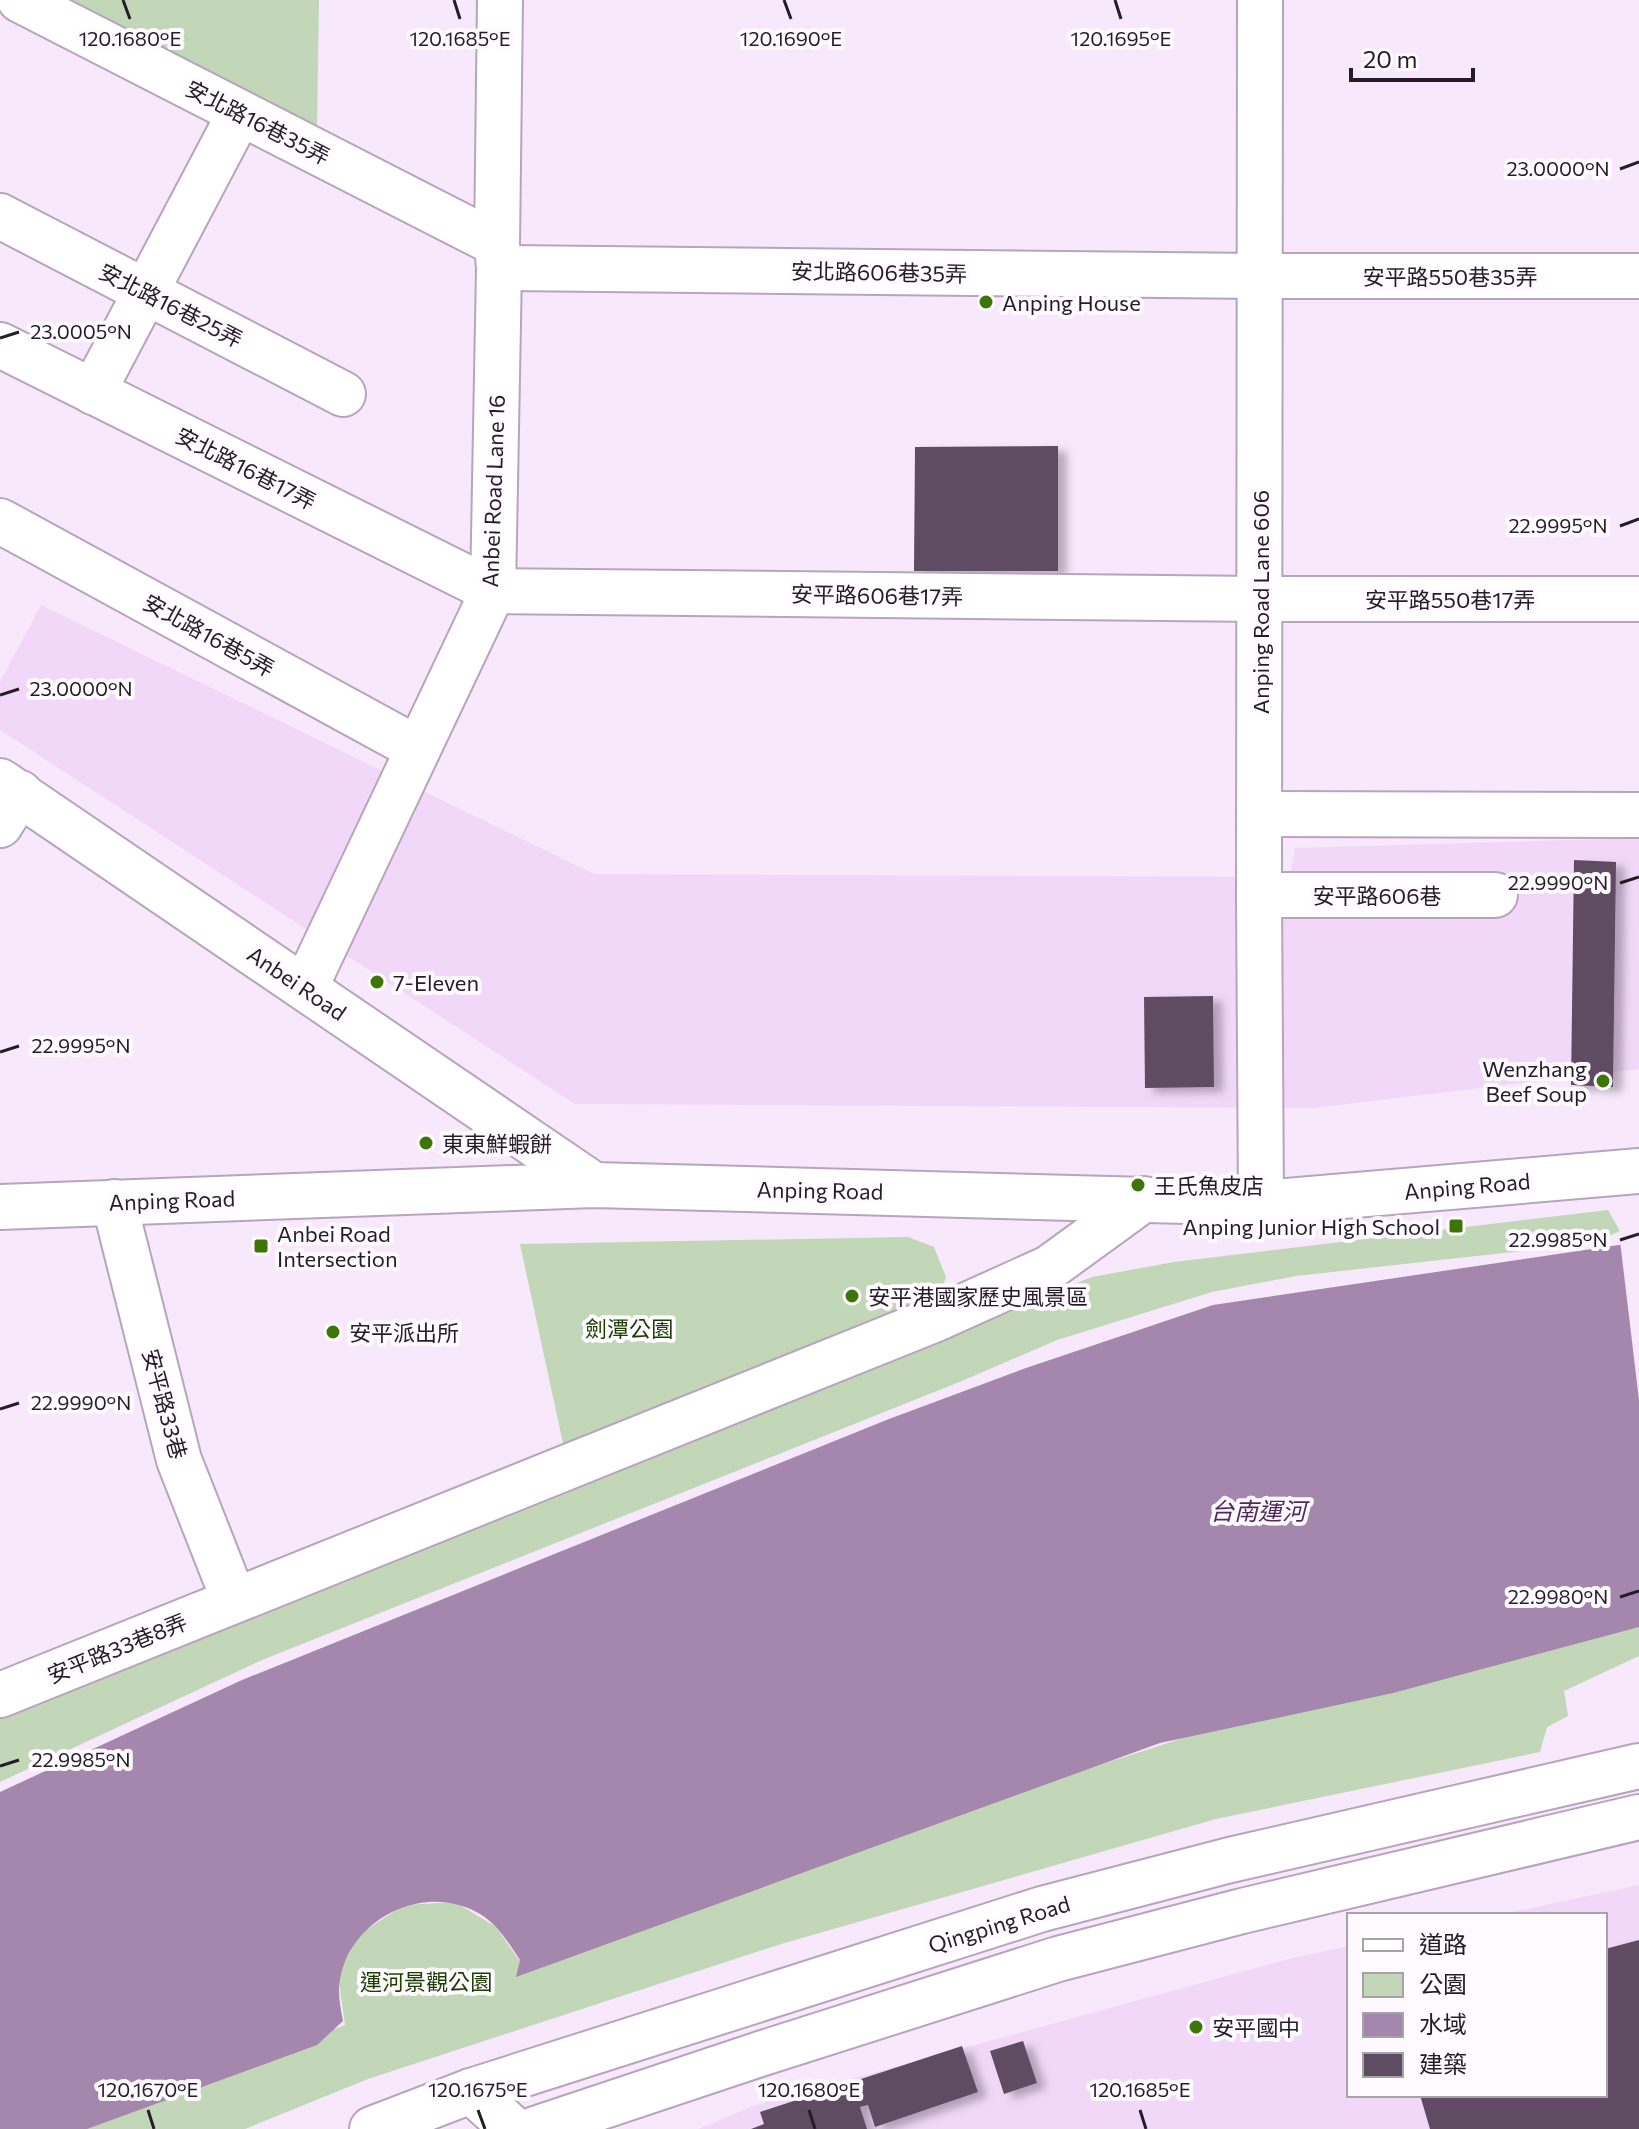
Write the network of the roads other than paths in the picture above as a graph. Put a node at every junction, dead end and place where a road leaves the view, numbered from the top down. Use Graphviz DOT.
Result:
graph roads {
  1 [pos="3,0"];
  2 [pos="20,0"];
  3 [pos="500,0"];
  4 [pos="1260,0"];
  5 [pos="0,7"];
  6 [pos="240,113"];
  7 [pos="0,216"];
  8 [pos="498,256"];
  9 [pos="1260,276"];
  10 [pos="1639,276"];
  11 [pos="146,292"];
  12 [pos="0,345"];
  13 [pos="93,392"];
  14 [pos="343,394"];
  15 [pos="0,521"];
  16 [pos="493,591"];
  17 [pos="1261,599"];
  18 [pos="1639,599"];
  19 [pos="418,749"];
  20 [pos="7,800"];
  21 [pos="1259,814"];
  22 [pos="1639,815"];
  23 [pos="1259,895"];
  24 [pos="1495,895"];
  25 [pos="305,988"];
  26 [pos="1639,1171"];
  27 [pos="594,1185"];
  28 [pos="1144,1199"];
  29 [pos="114,1202"];
  30 [pos="1261,1203"];
  31 [pos="0,1207"];
  32 [pos="234,1600"];
  33 [pos="0,1695"];
  34 [pos="1639,1766"];
  35 [pos="1639,1817"];
  36 [pos="469,2110"];
  37 [pos="372,2129"];
  38 [pos="513,2129"];
  39 [pos="535,2129"];
  1 -- 5 [label="street"];
  2 -- 6 [label="street, 安北路16巷35弄"];
  3 -- 8 [label="street, Anbei Road Lane 16"];
  4 -- 9 [label="street, Anping Road Lane 606"];
  6 -- 8 [label="street, 安北路16巷35弄"];
  6 -- 11 [label="street"];
  7 -- 11 [label="street, 安北路16巷25弄"];
  8 -- 9 [label="street, 安北路606巷35弄"];
  8 -- 16 [label="street, Anbei Road Lane 16"];
  9 -- 10 [label="street, 安平路550巷35弄"];
  9 -- 17 [label="street, Anping Road Lane 606"];
  11 -- 13 [label="street"];
  11 -- 14 [label="street, 安北路16巷25弄"];
  12 -- 13 [label="street, 安北路16巷17弄"];
  13 -- 16 [label="street, 安北路16巷17弄"];
  15 -- 19 [label="street, 安北路16巷5弄"];
  16 -- 17 [label="street, 安平路606巷17弄"];
  16 -- 19 [label="street, Anbei Road Lane 16"];
  17 -- 18 [label="street, 安平路550巷17弄"];
  17 -- 21 [label="street, Anping Road Lane 606"];
  19 -- 25 [label="street, Anbei Road Lane 16"];
  20 -- 25 [label="street, Anbei Road"];
  21 -- 22 [label="street"];
  21 -- 23 [label="street, Anping Road Lane 606"];
  23 -- 24 [label="street, 安平路606巷"];
  23 -- 30 [label="street, Anping Road Lane 606"];
  25 -- 27 [label="street, Anbei Road"];
  26 -- 30 [label="street, Anping Road"];
  27 -- 28 [label="street, Anping Road"];
  27 -- 29 [label="street, Anping Road"];
  28 -- 30 [label="street, Anping Road"];
  28 -- 32 [label="street, 安平路33巷8弄"];
  29 -- 31 [label="street, Anping Road"];
  29 -- 32 [label="street, 安平路33巷"];
  32 -- 33 [label="street, 安平路33巷8弄"];
  34 -- 36 [label="street, Qingping Road"];
  35 -- 39 [label="street"];
  36 -- 37 [label="street, Qingping Road"];
  36 -- 38 [label="street"];
}
